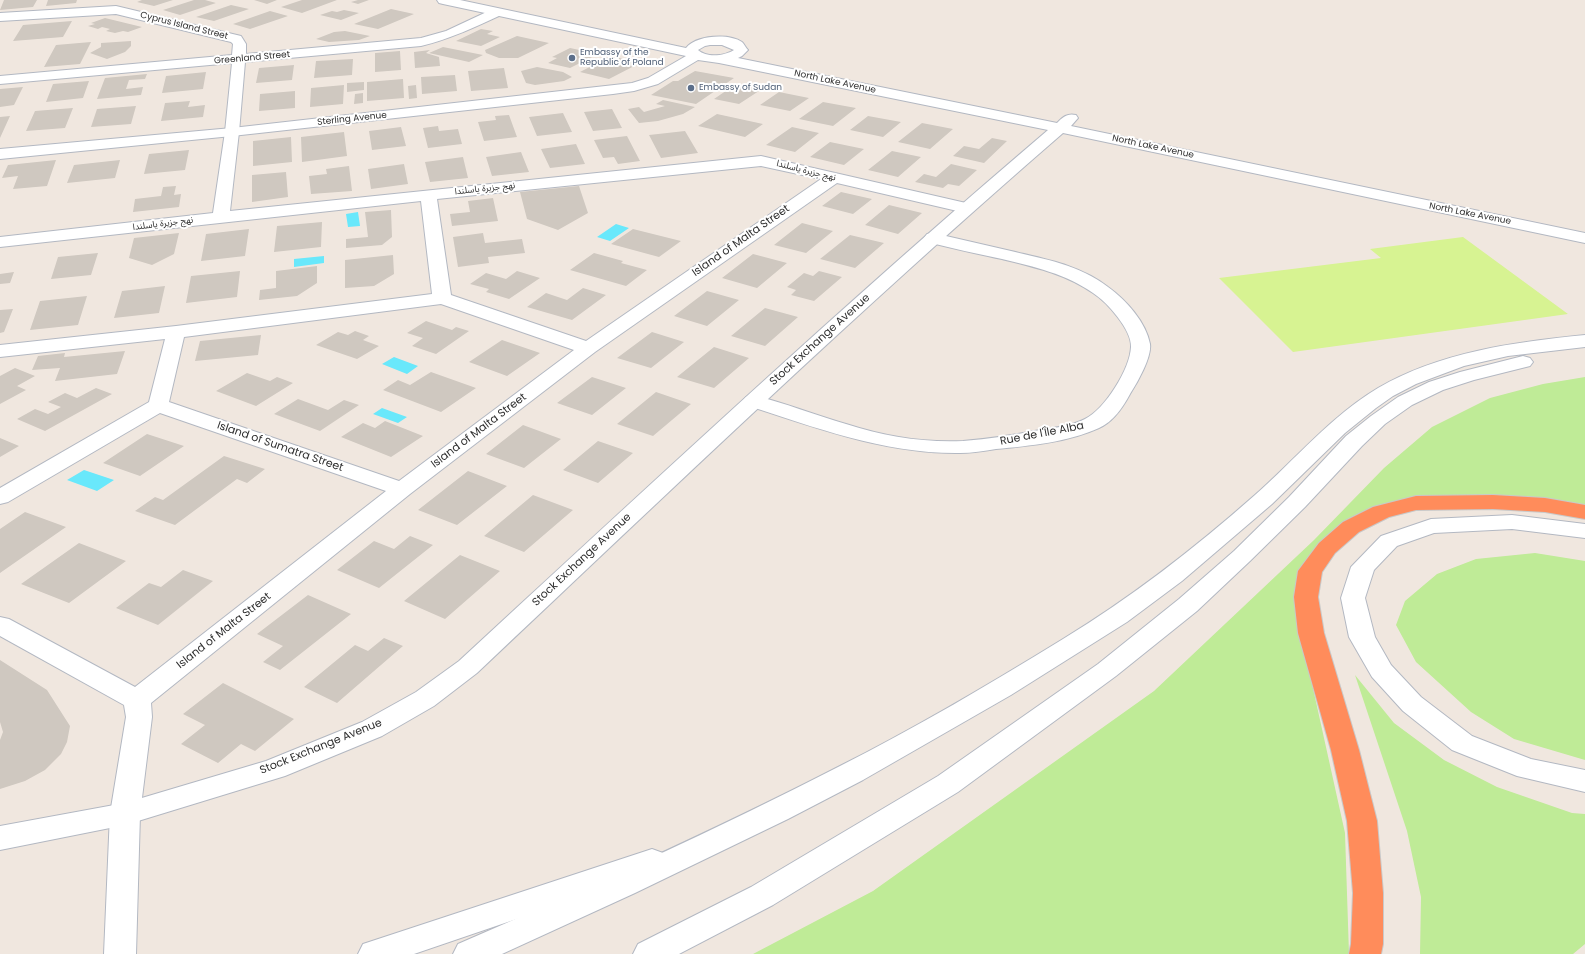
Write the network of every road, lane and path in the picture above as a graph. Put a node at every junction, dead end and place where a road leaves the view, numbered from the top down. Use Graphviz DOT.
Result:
graph roads {
  1 [pos="443,0"];
  2 [pos="496,6"];
  3 [pos="0,18"];
  4 [pos="696,50"];
  5 [pos="741,50"];
  6 [pos="238,59"];
  7 [pos="720,59"];
  8 [pos="0,80"];
  9 [pos="1065,123"];
  10 [pos="232,132"];
  11 [pos="0,154"];
  12 [pos="832,178"];
  13 [pos="428,195"];
  14 [pos="966,208"];
  15 [pos="221,217"];
  16 [pos="1572,221"];
  17 [pos="933,238"];
  18 [pos="1585,238"];
  19 [pos="0,242"];
  20 [pos="442,298"];
  21 [pos="176,332"];
  22 [pos="1585,341"];
  23 [pos="588,348"];
  24 [pos="0,351"];
  25 [pos="1585,353"];
  26 [pos="753,401"];
  27 [pos="158,405"];
  28 [pos="402,489"];
  29 [pos="0,497"];
  30 [pos="1585,512"];
  31 [pos="1585,531"];
  32 [pos="0,625"];
  33 [pos="137,700"];
  34 [pos="1585,781"];
  35 [pos="125,814"];
  36 [pos="724,837"];
  37 [pos="0,838"];
  38 [pos="120,954"];
  39 [pos="374,954"];
  40 [pos="469,954"];
  41 [pos="649,954"];
  42 [pos="1365,954"];
  1 -- 2 [label="street"];
  2 -- 4 [label="street"];
  2 -- 6 [label="street, Greenland Street"];
  3 -- 6 [label="street, Cyprus Island Street"];
  4 -- 5 [label="street, North Lake Avenue"];
  4 -- 7 [label="street, North Lake Avenue"];
  4 -- 10 [label="street, Sterling Avenue"];
  5 -- 7 [label="street"];
  5 -- 9 [label="street, North Lake Avenue"];
  6 -- 8 [label="street, Greenland Street"];
  6 -- 10 [label="street, Cyprus Island Street"];
  7 -- 9 [label="street, North Lake Avenue"];
  9 -- 14 [label="street, Stock Exchange Avenue"];
  9 -- 16 [label="street, North Lake Avenue"];
  9 -- 18 [label="street, North Lake Avenue"];
  10 -- 11 [label="street, Sterling Avenue"];
  10 -- 15 [label="street, Cyprus Island Street"];
  12 -- 13 [label="street, نهج جزيرة ياسلندا"];
  12 -- 14 [label="street, نهج جزيرة ياسلندا"];
  12 -- 23 [label="street, Island of Malta Street"];
  13 -- 15 [label="street, نهج جزيرة ياسلندا"];
  13 -- 20 [label="street"];
  14 -- 17 [label="street, Stock Exchange Avenue"];
  15 -- 19 [label="street, نهج جزيرة ياسلندا"];
  17 -- 26 [label="street, Stock Exchange Avenue"];
  17 -- 26 [label="street, Rue de l'Île Alba"];
  20 -- 21 [label="street"];
  20 -- 23 [label="street"];
  21 -- 24 [label="street"];
  21 -- 27 [label="street"];
  22 -- 36 [label="street"];
  23 -- 28 [label="street, Island of Malta Street"];
  25 -- 41 [label="street"];
  26 -- 35 [label="street, Stock Exchange Avenue"];
  27 -- 28 [label="street, Island of Sumatra Street"];
  27 -- 29 [label="street"];
  28 -- 33 [label="street, Island of Malta Street"];
  30 -- 42 [label="highway"];
  31 -- 34 [label="street"];
  32 -- 33 [label="street"];
  33 -- 35 [label="street"];
  35 -- 37 [label="street, Stock Exchange Avenue"];
  35 -- 38 [label="street"];
  36 -- 39 [label="street"];
  36 -- 40 [label="street"];
}
